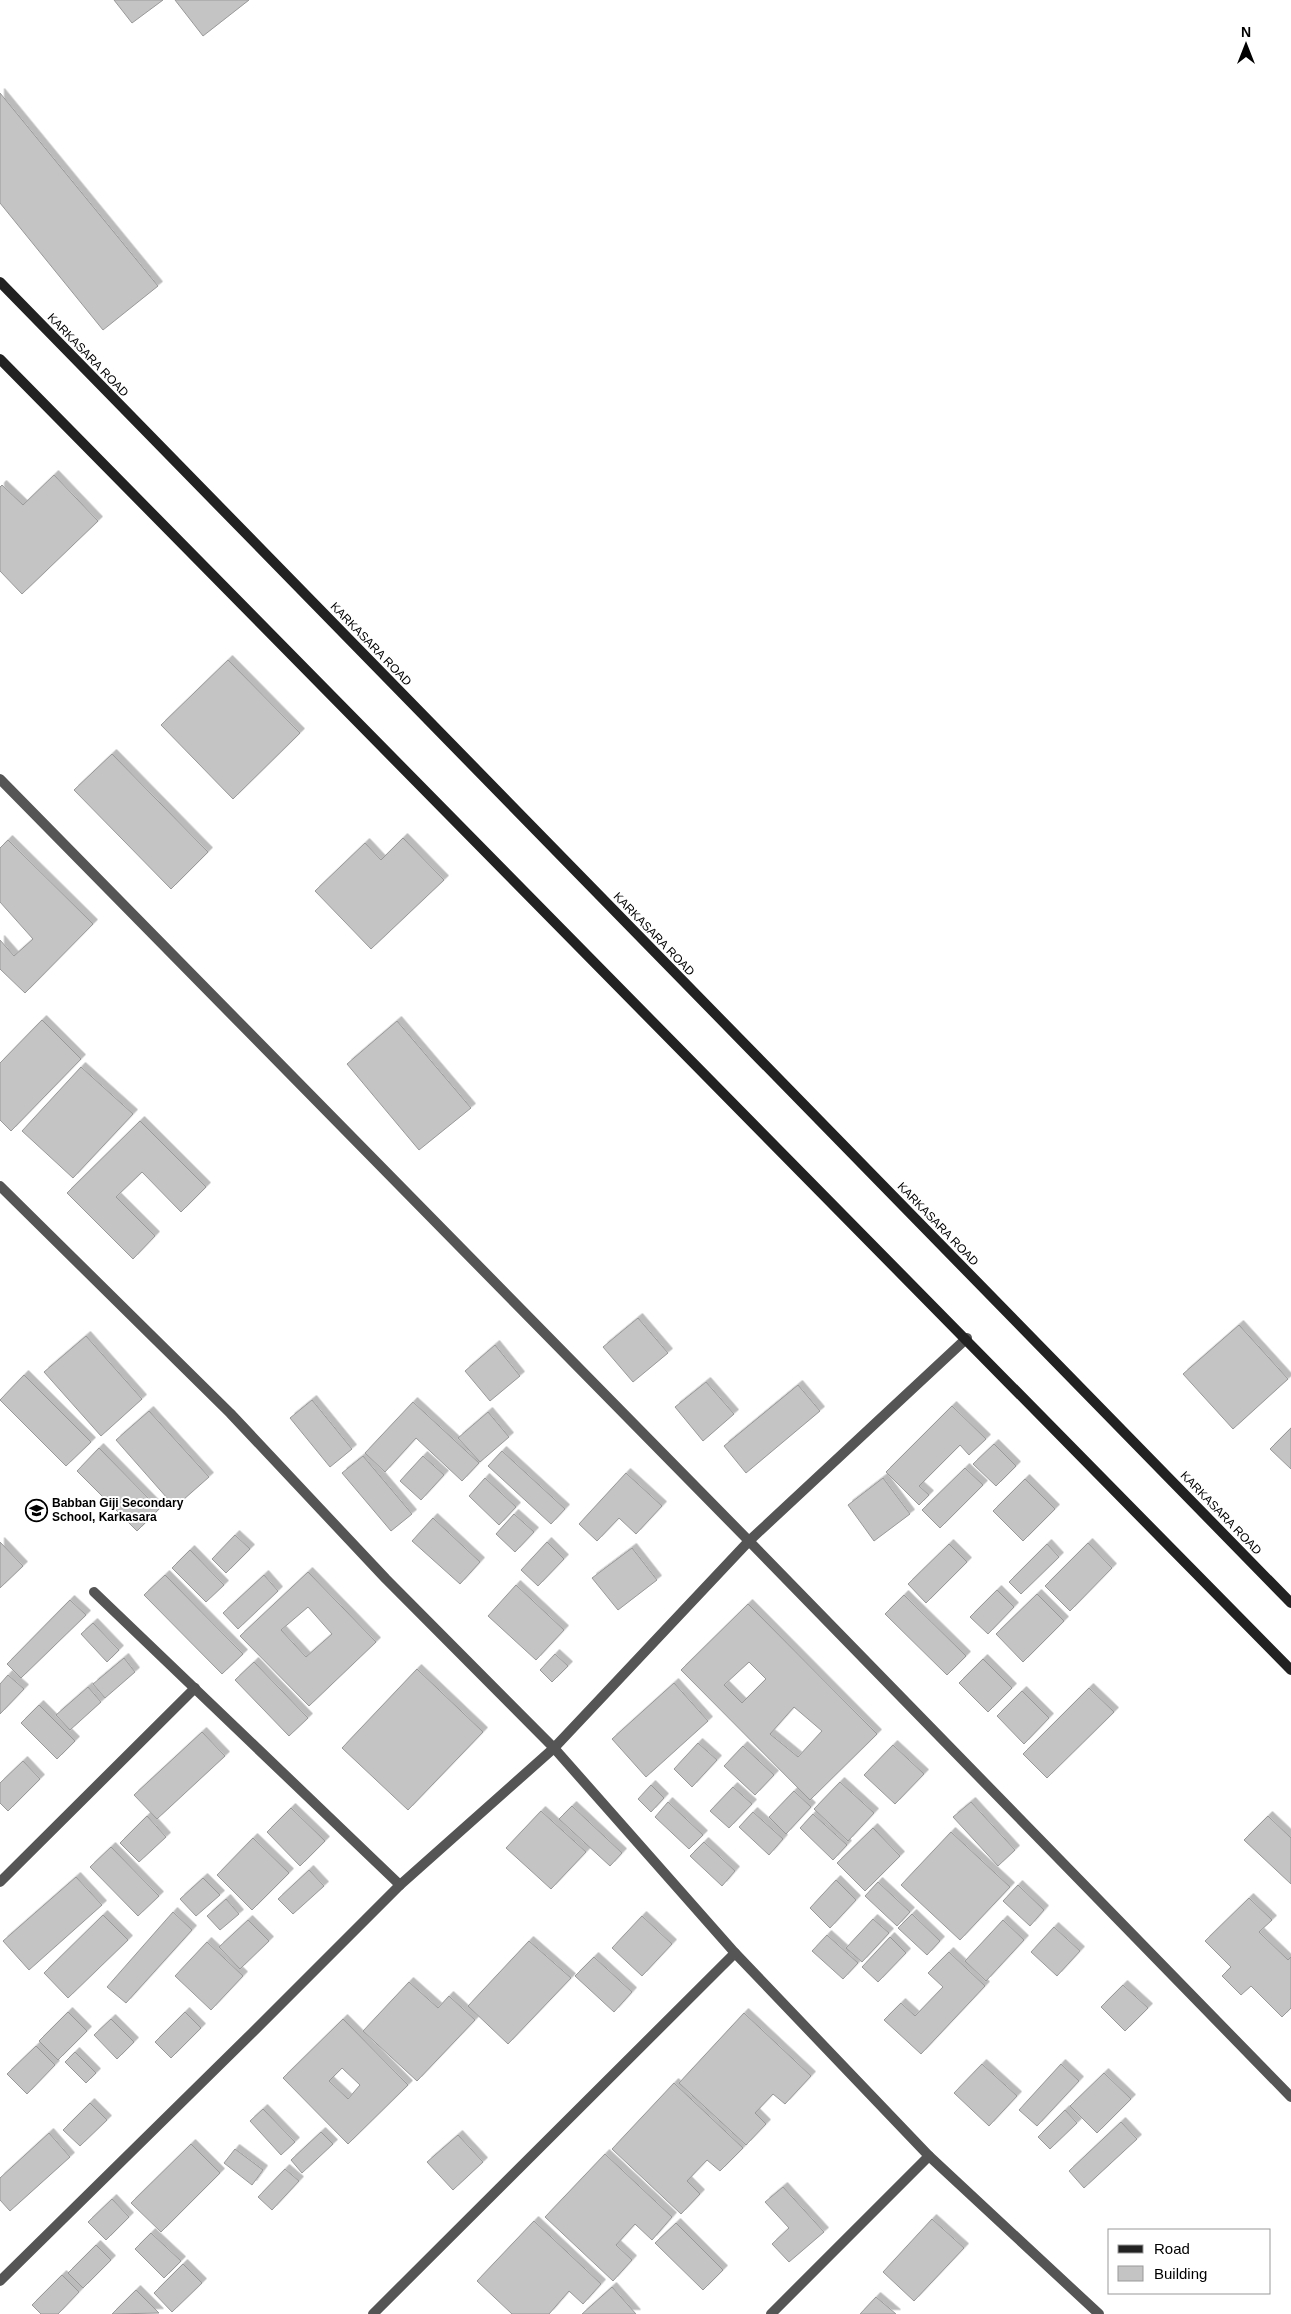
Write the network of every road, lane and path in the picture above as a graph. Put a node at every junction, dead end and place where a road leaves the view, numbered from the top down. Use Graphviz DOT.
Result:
graph roads {
  1 [pos="0,282"];
  2 [pos="0,359"];
  3 [pos="0,779"];
  4 [pos="0,1186"];
  5 [pos="967,1338"];
  6 [pos="749,1541"];
  7 [pos="94,1592"];
  8 [pos="1291,1603"];
  9 [pos="1291,1670"];
  10 [pos="195,1688"];
  11 [pos="554,1748"];
  12 [pos="0,1882"];
  13 [pos="400,1884"];
  14 [pos="735,1953"];
  15 [pos="1291,2096"];
  16 [pos="929,2156"];
  17 [pos="0,2281"];
  18 [pos="373,2314"];
  19 [pos="771,2314"];
  20 [pos="1098,2314"];
  1 -- 8 [label="main road, KARKASARA ROAD"];
  2 -- 5 [label="main road"];
  3 -- 6 [label="street"];
  4 -- 11 [label="street"];
  5 -- 6 [label="street"];
  5 -- 9 [label="main road"];
  6 -- 11 [label="street"];
  6 -- 15 [label="street"];
  7 -- 10 [label="street"];
  10 -- 12 [label="street"];
  10 -- 13 [label="street"];
  11 -- 13 [label="street"];
  11 -- 14 [label="street"];
  13 -- 17 [label="street"];
  14 -- 16 [label="street"];
  14 -- 18 [label="street"];
  16 -- 19 [label="street"];
  16 -- 20 [label="street"];
}
